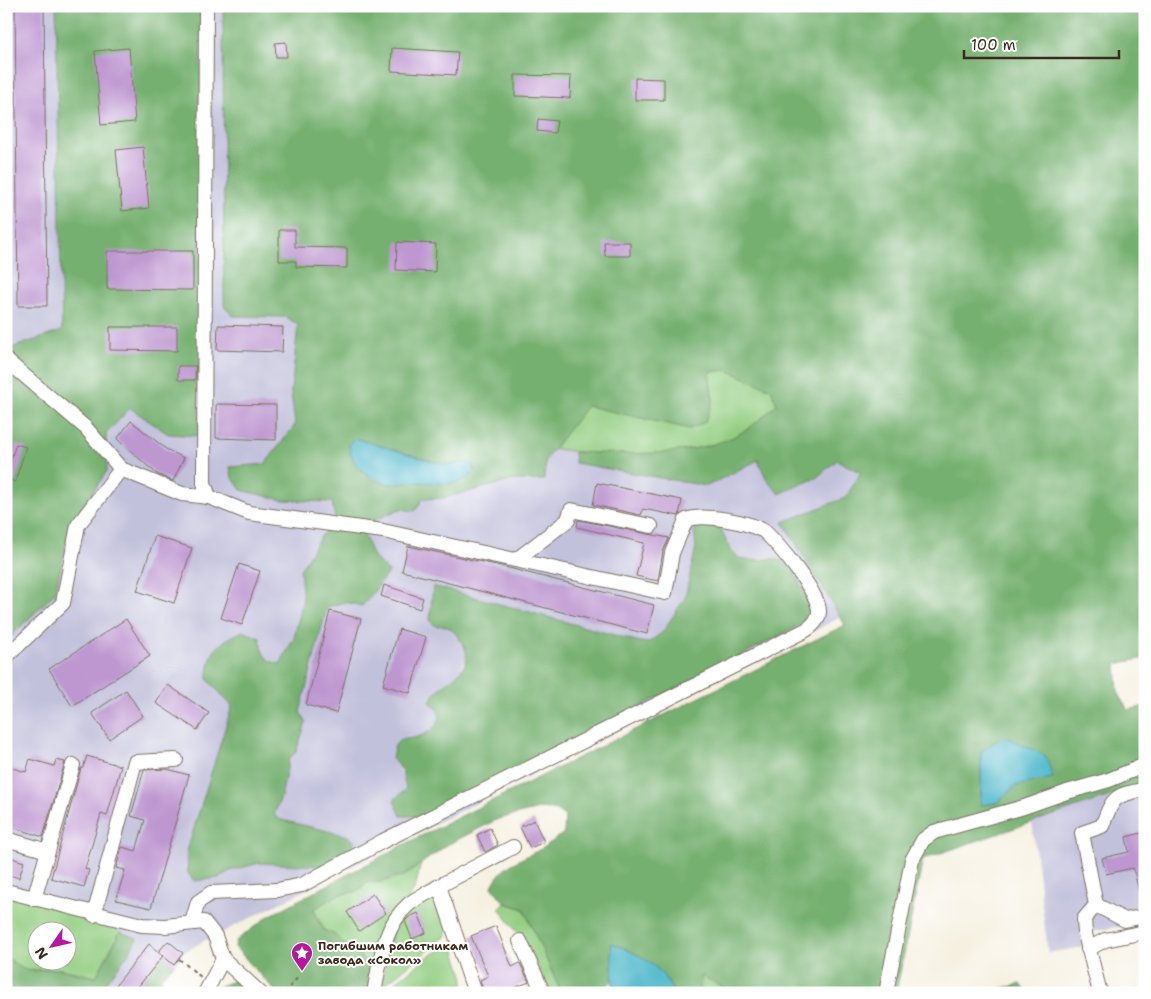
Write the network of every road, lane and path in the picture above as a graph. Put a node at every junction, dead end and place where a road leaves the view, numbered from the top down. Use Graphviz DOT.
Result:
graph roads {
  1 [pos="206,6"];
  2 [pos="6,360"];
  3 [pos="121,469"];
  4 [pos="209,497"];
  5 [pos="651,526"];
  6 [pos="516,560"];
  7 [pos="6,656"];
  8 [pos="176,760"];
  9 [pos="73,765"];
  10 [pos="1145,766"];
  11 [pos="1145,789"];
  12 [pos="6,838"];
  13 [pos="514,847"];
  14 [pos="48,851"];
  15 [pos="439,886"];
  16 [pos="6,891"];
  17 [pos="34,899"];
  18 [pos="1096,905"];
  19 [pos="94,915"];
  20 [pos="1145,916"];
  21 [pos="192,922"];
  22 [pos="1145,932"];
  23 [pos="520,941"];
  24 [pos="1088,949"];
  25 [pos="178,958"];
  26 [pos="223,959"];
  27 [pos="300,975"];
  28 [pos="208,987"];
  29 [pos="260,993"];
  30 [pos="284,993"];
  31 [pos="374,993"];
  32 [pos="475,993"];
  33 [pos="532,993"];
  34 [pos="886,993"];
  35 [pos="1100,993"];
  1 -- 4 [label="street"];
  2 -- 3 [label="street"];
  3 -- 4 [label="street"];
  3 -- 7 [label="street"];
  4 -- 6 [label="street"];
  5 -- 6 [label="street"];
  6 -- 21 [label="street"];
  8 -- 19 [label="street"];
  9 -- 14 [label="street"];
  10 -- 34 [label="street"];
  11 -- 18 [label="street"];
  12 -- 14 [label="street"];
  13 -- 15 [label="street"];
  14 -- 17 [label="street"];
  15 -- 31 [label="street"];
  15 -- 32 [label="street"];
  16 -- 17 [label="street"];
  17 -- 19 [label="street"];
  18 -- 20 [label="street"];
  18 -- 24 [label="street"];
  19 -- 21 [label="street"];
  21 -- 26 [label="street"];
  22 -- 24 [label="street"];
  23 -- 33 [label="street"];
  24 -- 35 [label="street"];
  25 -- 28 [label="path"];
  26 -- 28 [label="street"];
  26 -- 29 [label="street"];
  27 -- 30 [label="path"];
}
